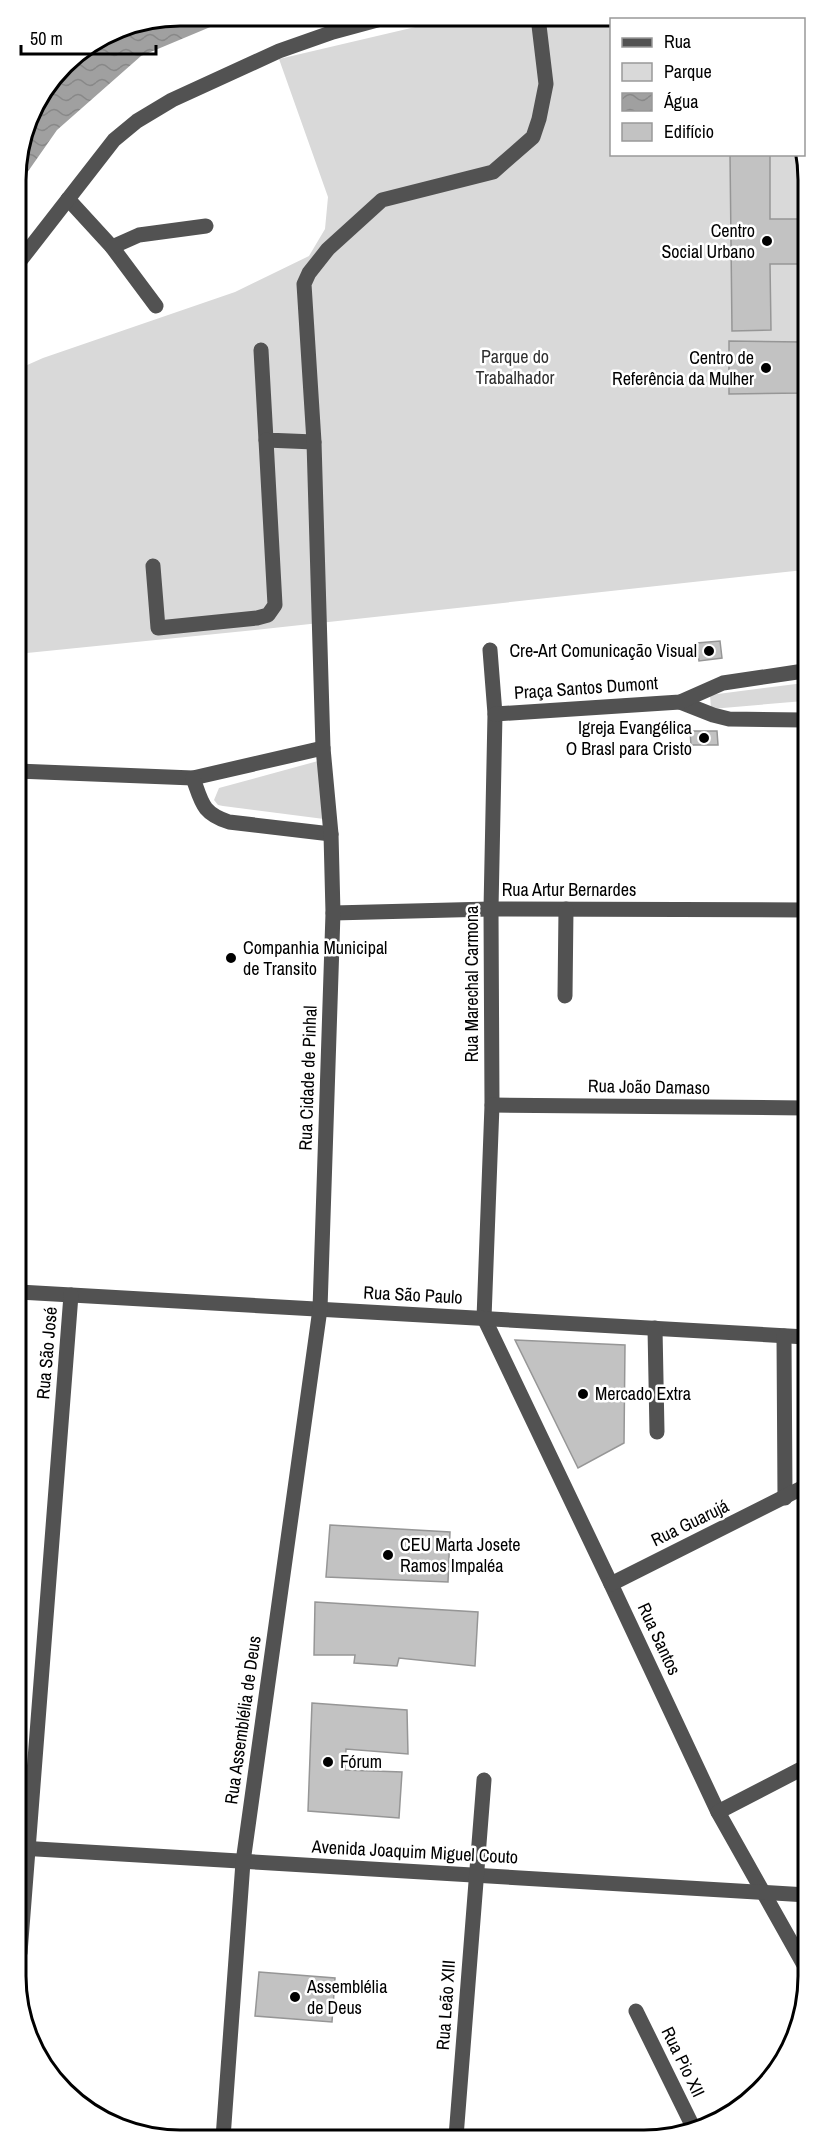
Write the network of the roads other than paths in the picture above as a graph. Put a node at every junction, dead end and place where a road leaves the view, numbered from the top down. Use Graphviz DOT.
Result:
graph roads {
  1 [pos="355,26"];
  2 [pos="539,26"];
  3 [pos="68,199"];
  4 [pos="206,226"];
  5 [pos="112,247"];
  6 [pos="26,253"];
  7 [pos="156,306"];
  8 [pos="261,350"];
  9 [pos="266,440"];
  10 [pos="314,442"];
  11 [pos="153,566"];
  12 [pos="490,650"];
  13 [pos="798,672"];
  14 [pos="680,702"];
  15 [pos="495,714"];
  16 [pos="798,720"];
  17 [pos="323,748"];
  18 [pos="26,771"];
  19 [pos="193,778"];
  20 [pos="331,834"];
  21 [pos="491,909"];
  22 [pos="566,909"];
  23 [pos="798,910"];
  24 [pos="333,913"];
  25 [pos="565,996"];
  26 [pos="492,1105"];
  27 [pos="797,1108"];
  28 [pos="26,1292"];
  29 [pos="71,1295"];
  30 [pos="320,1309"];
  31 [pos="483,1318"];
  32 [pos="655,1328"];
  33 [pos="784,1336"];
  34 [pos="797,1337"];
  35 [pos="657,1432"];
  36 [pos="797,1491"];
  37 [pos="785,1498"];
  38 [pos="612,1584"];
  39 [pos="797,1771"];
  40 [pos="483,1780"];
  41 [pos="718,1812"];
  42 [pos="26,1824"];
  43 [pos="26,1848"];
  44 [pos="243,1862"];
  45 [pos="476,1876"];
  46 [pos="762,1892"];
  47 [pos="797,1894"];
  48 [pos="797,1953"];
  49 [pos="636,2011"];
  50 [pos="691,2123"];
  51 [pos="224,2130"];
  52 [pos="456,2130"];
  1 -- 3 [label="street"];
  2 -- 10 [label="street, Rua Cidade de Pinhal"];
  3 -- 5 [label="street"];
  3 -- 6 [label="street"];
  4 -- 5 [label="street"];
  5 -- 7 [label="street"];
  8 -- 9 [label="street"];
  9 -- 10 [label="street"];
  9 -- 11 [label="street"];
  10 -- 17 [label="street, Rua Cidade de Pinhal"];
  12 -- 15 [label="street, Rua Marechal Carmona"];
  13 -- 14 [label="street, Praça Santos Dumont"];
  14 -- 15 [label="street, Praça Santos Dumont"];
  14 -- 16 [label="street, Praça Santos Dumont"];
  15 -- 21 [label="street, Rua Marechal Carmona"];
  17 -- 19 [label="street"];
  17 -- 20 [label="street, Rua Cidade de Pinhal"];
  18 -- 19 [label="street"];
  19 -- 20 [label="street"];
  20 -- 24 [label="street, Rua Cidade de Pinhal"];
  21 -- 22 [label="street, Rua Artur Bernardes"];
  21 -- 24 [label="street, Rua Artur Bernardes"];
  21 -- 26 [label="street, Rua Marechal Carmona"];
  22 -- 23 [label="street, Rua Artur Bernardes"];
  22 -- 25 [label="street"];
  24 -- 30 [label="street, Rua Cidade de Pinhal"];
  26 -- 27 [label="street, Rua João Damaso"];
  26 -- 31 [label="street, Rua Marechal Carmona"];
  28 -- 29 [label="street, Rua São Paulo"];
  29 -- 30 [label="street, Rua São Paulo"];
  29 -- 42 [label="street, Rua São José"];
  30 -- 31 [label="street, Rua São Paulo"];
  30 -- 44 [label="street, Rua Assemblélia de Deus"];
  31 -- 32 [label="street, Rua São Paulo"];
  31 -- 38 [label="street, Rua Santos"];
  32 -- 33 [label="street, Rua São Paulo"];
  32 -- 35 [label="street"];
  33 -- 34 [label="street, Rua São Paulo"];
  33 -- 37 [label="street"];
  36 -- 37 [label="street, Rua Guarujá"];
  37 -- 38 [label="street, Rua Guarujá"];
  38 -- 41 [label="street, Rua Santos"];
  39 -- 41 [label="street"];
  40 -- 45 [label="street, Rua Leão XIII"];
  41 -- 46 [label="street, Rua Santos"];
  43 -- 44 [label="street, Avenida Joaquim Miguel Couto"];
  44 -- 45 [label="street, Avenida Joaquim Miguel Couto"];
  44 -- 51 [label="street, Rua Assemblélia de Deus"];
  45 -- 46 [label="street, Avenida Joaquim Miguel Couto"];
  45 -- 52 [label="street, Rua Leão XIII"];
  46 -- 47 [label="street, Avenida Joaquim Miguel Couto"];
  46 -- 48 [label="street, Rua Santos"];
  49 -- 50 [label="street, Rua Pio XII"];
}
